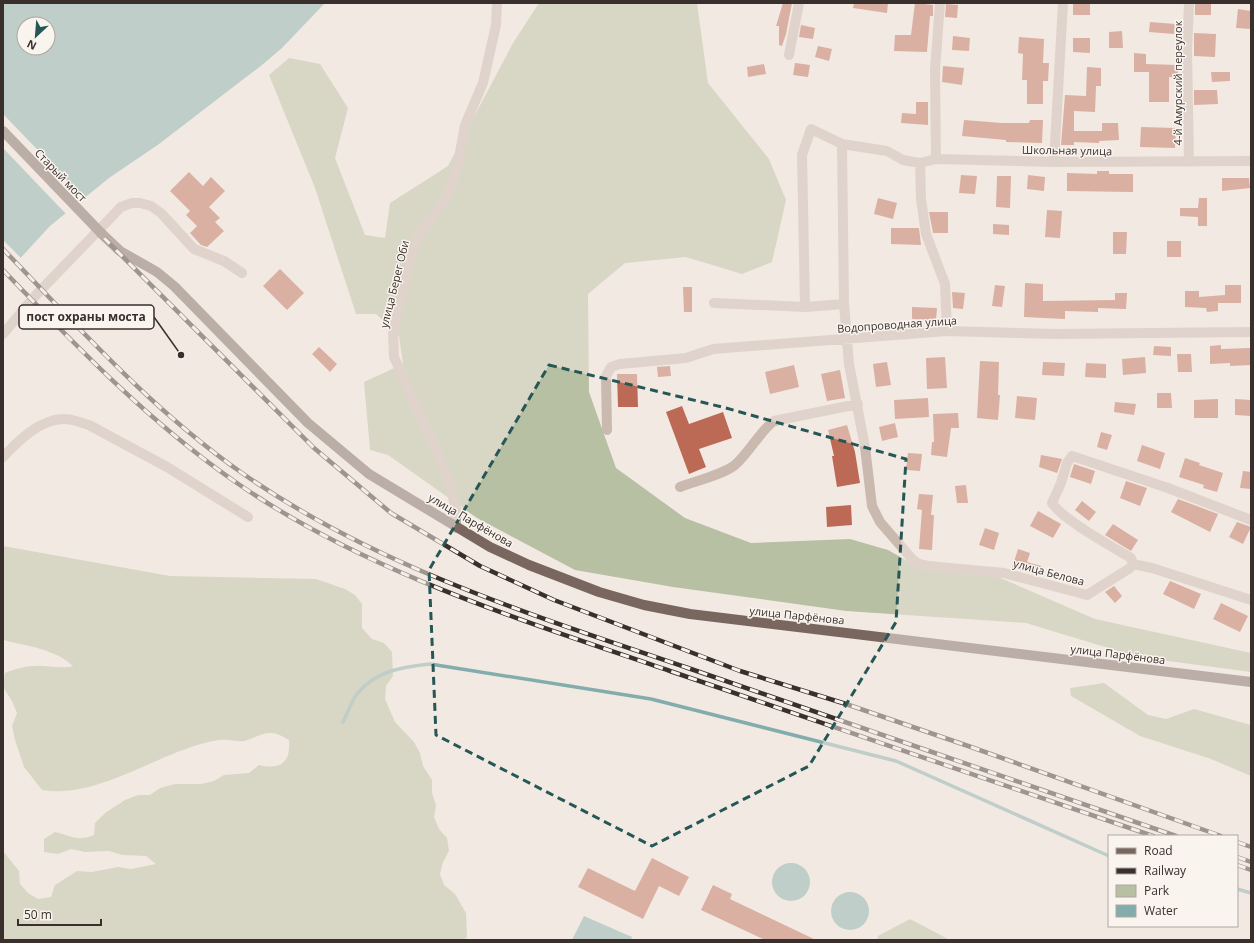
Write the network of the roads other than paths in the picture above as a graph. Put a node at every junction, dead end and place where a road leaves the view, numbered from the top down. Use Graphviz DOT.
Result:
graph roads {
  1 [pos="496,3"];
  2 [pos="799,3"];
  3 [pos="940,3"];
  4 [pos="1063,3"];
  5 [pos="1189,3"];
  6 [pos="789,55"];
  7 [pos="3,131"];
  8 [pos="842,144"];
  9 [pos="936,159"];
  10 [pos="1251,161"];
  11 [pos="1054,162"];
  12 [pos="1189,162"];
  13 [pos="920,163"];
  14 [pos="242,273"];
  15 [pos="714,304"];
  16 [pos="844,304"];
  17 [pos="805,307"];
  18 [pos="947,332"];
  19 [pos="1251,332"];
  20 [pos="3,334"];
  21 [pos="847,340"];
  22 [pos="858,404"];
  23 [pos="607,430"];
  24 [pos="3,457"];
  25 [pos="369,474"];
  26 [pos="680,487"];
  27 [pos="248,517"];
  28 [pos="1251,520"];
  29 [pos="456,528"];
  30 [pos="1133,564"];
  31 [pos="1251,600"];
  32 [pos="1251,682"];
  1 -- 29 [label="street, улица Берег Оби"];
  2 -- 6 [label="street"];
  3 -- 9 [label="street"];
  4 -- 11 [label="street"];
  5 -- 12 [label="street, 4-й Амурский переулок"];
  7 -- 25 [label="main road, Старый мост, bridge"];
  8 -- 13 [label="street, Школьная улица"];
  8 -- 16 [label="street, улица Белова"];
  8 -- 17 [label="street, Школьная улица"];
  9 -- 11 [label="street, Школьная улица"];
  9 -- 13 [label="street, Школьная улица"];
  10 -- 12 [label="street, Школьная улица"];
  11 -- 12 [label="street, Школьная улица"];
  13 -- 18 [label="street"];
  14 -- 20 [label="street"];
  15 -- 17 [label="street"];
  16 -- 17 [label="street"];
  16 -- 21 [label="street, улица Белова"];
  18 -- 19 [label="street, Водопроводная улица"];
  18 -- 21 [label="street, Водопроводная улица"];
  21 -- 22 [label="street, улица Белова"];
  21 -- 23 [label="street, Водопроводная улица"];
  22 -- 26 [label="street"];
  22 -- 30 [label="street, улица Белова"];
  24 -- 27 [label="street"];
  25 -- 29 [label="main road, улица Парфёнова"];
  28 -- 30 [label="street"];
  29 -- 32 [label="main road, улица Парфёнова"];
  30 -- 31 [label="street"];
}
